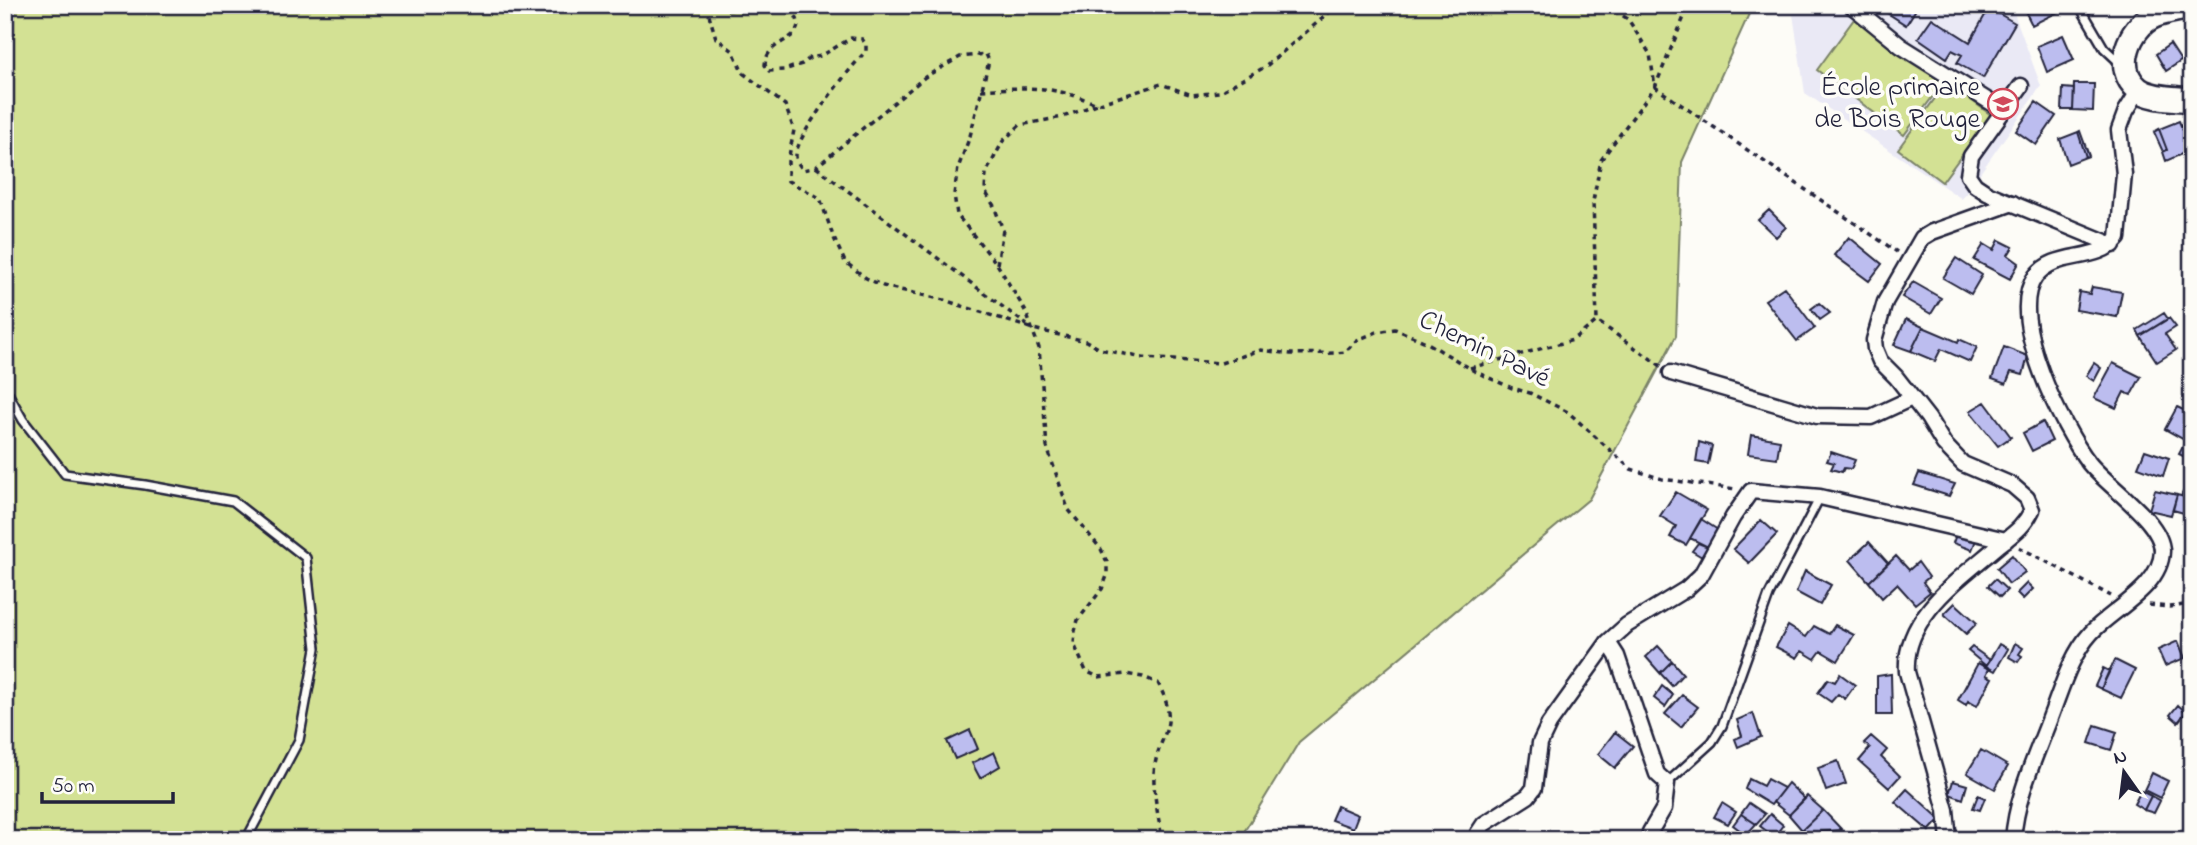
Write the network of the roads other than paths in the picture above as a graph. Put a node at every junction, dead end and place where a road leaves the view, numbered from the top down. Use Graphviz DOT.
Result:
graph roads {
  1 [pos="1851,5"];
  2 [pos="2079,5"];
  3 [pos="2192,6"];
  4 [pos="2125,68"];
  5 [pos="2021,86"];
  6 [pos="2139,90"];
  7 [pos="2192,100"];
  8 [pos="2003,110"];
  9 [pos="2012,203"];
  10 [pos="2113,245"];
  11 [pos="1671,373"];
  12 [pos="5,388"];
  13 [pos="1912,398"];
  14 [pos="1820,497"];
  15 [pos="2006,540"];
  16 [pos="1608,642"];
  17 [pos="1667,783"];
  18 [pos="246,840"];
  19 [pos="1478,840"];
  20 [pos="1650,840"];
  21 [pos="1949,840"];
  22 [pos="2013,840"];
  1 -- 8 [label="street"];
  2 -- 4 [label="lane"];
  3 -- 4 [label="main road"];
  4 -- 6 [label="main road"];
  5 -- 8 [label="street"];
  6 -- 7 [label="main road"];
  6 -- 10 [label="street"];
  8 -- 9 [label="street"];
  9 -- 10 [label="street"];
  9 -- 13 [label="street"];
  10 -- 22 [label="street"];
  11 -- 13 [label="street"];
  12 -- 18 [label="lane"];
  13 -- 15 [label="street"];
  14 -- 15 [label="street"];
  14 -- 16 [label="street"];
  14 -- 17 [label="lane"];
  15 -- 21 [label="street"];
  16 -- 17 [label="street"];
  16 -- 19 [label="street"];
  17 -- 20 [label="street"];
}
